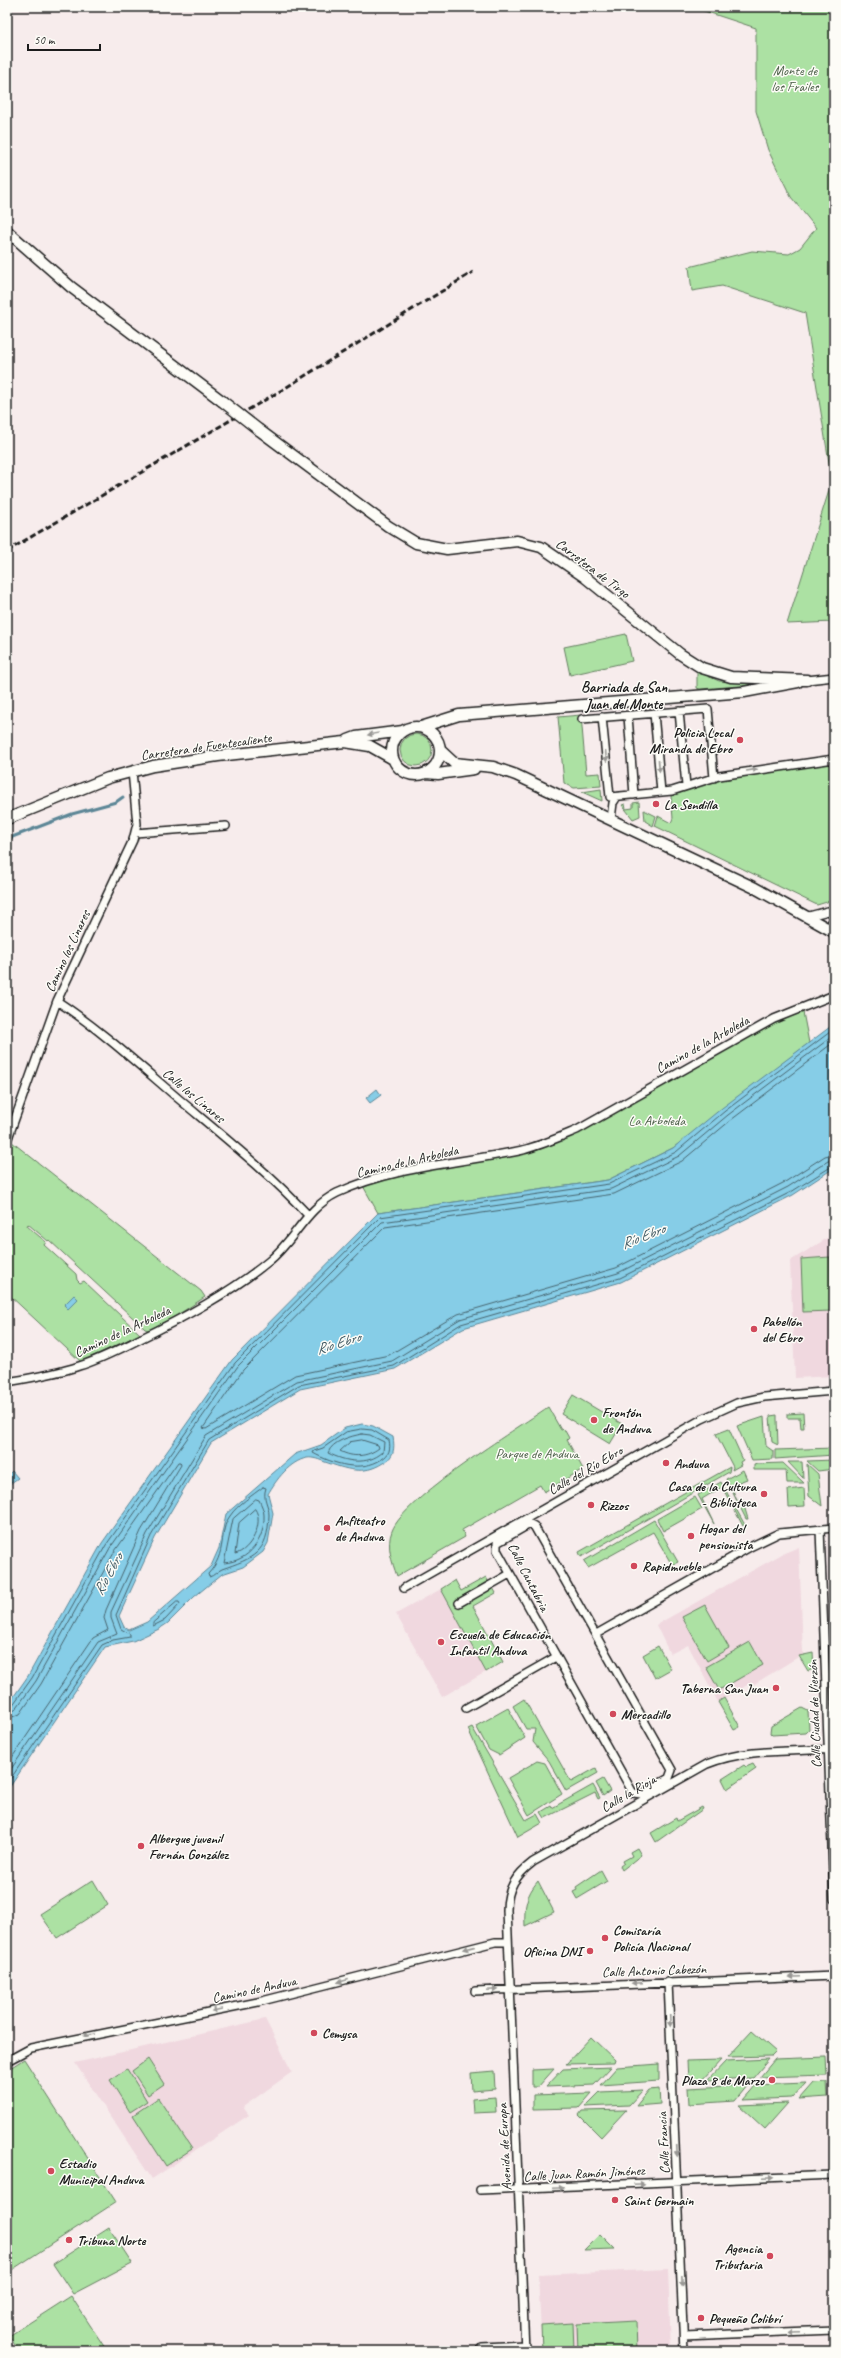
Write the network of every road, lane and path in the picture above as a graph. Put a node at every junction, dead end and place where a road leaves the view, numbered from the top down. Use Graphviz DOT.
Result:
graph roads {
  1 [pos="7,230"];
  2 [pos="834,678"];
  3 [pos="807,680"];
  4 [pos="637,701"];
  5 [pos="623,702"];
  6 [pos="679,711"];
  7 [pos="654,713"];
  8 [pos="459,715"];
  9 [pos="628,716"];
  10 [pos="602,717"];
  11 [pos="582,719"];
  12 [pos="421,727"];
  13 [pos="403,731"];
  14 [pos="438,740"];
  15 [pos="345,742"];
  16 [pos="441,751"];
  17 [pos="393,759"];
  18 [pos="834,759"];
  19 [pos="484,766"];
  20 [pos="132,771"];
  21 [pos="426,773"];
  22 [pos="714,778"];
  23 [pos="686,786"];
  24 [pos="661,792"];
  25 [pos="634,795"];
  26 [pos="617,797"];
  27 [pos="612,814"];
  28 [pos="7,819"];
  29 [pos="226,826"];
  30 [pos="136,834"];
  31 [pos="834,914"];
  32 [pos="809,916"];
  33 [pos="834,918"];
  34 [pos="831,930"];
  35 [pos="834,995"];
  36 [pos="57,1001"];
  37 [pos="7,1141"];
  38 [pos="308,1215"];
  39 [pos="7,1382"];
  40 [pos="834,1391"];
  41 [pos="531,1515"];
  42 [pos="834,1528"];
  43 [pos="820,1529"];
  44 [pos="488,1540"];
  45 [pos="508,1575"];
  46 [pos="404,1588"];
  47 [pos="459,1603"];
  48 [pos="598,1633"];
  49 [pos="554,1658"];
  50 [pos="466,1708"];
  51 [pos="831,1749"];
  52 [pos="669,1778"];
  53 [pos="680,1778"];
  54 [pos="636,1803"];
  55 [pos="834,1899"];
  56 [pos="508,1942"];
  57 [pos="834,1976"];
  58 [pos="668,1982"];
  59 [pos="509,1990"];
  60 [pos="475,1991"];
  61 [pos="7,2061"];
  62 [pos="834,2175"];
  63 [pos="678,2182"];
  64 [pos="480,2190"];
  65 [pos="519,2190"];
  66 [pos="834,2330"];
  67 [pos="684,2336"];
  68 [pos="482,2347"];
  69 [pos="525,2348"];
  70 [pos="684,2351"];
  1 -- 3 [label="main road, Carretera de Tirgo, bridge"];
  2 -- 3 [label="street"];
  3 -- 4 [label="main road"];
  4 -- 5 [label="main road"];
  4 -- 9 [label="street"];
  5 -- 8 [label="main road"];
  5 -- 9 [label="street"];
  6 -- 7 [label="street"];
  6 -- 22 [label="street"];
  6 -- 23 [label="street"];
  7 -- 9 [label="street"];
  7 -- 24 [label="street, one-way"];
  8 -- 12 [label="main road"];
  8 -- 14 [label="main road"];
  9 -- 10 [label="street"];
  9 -- 25 [label="street"];
  10 -- 11 [label="street"];
  10 -- 26 [label="street, one-way"];
  12 -- 13 [label="main road"];
  12 -- 14 [label="main road"];
  13 -- 15 [label="main road, one-way"];
  13 -- 17 [label="main road"];
  14 -- 16 [label="main road"];
  15 -- 17 [label="main road"];
  15 -- 20 [label="main road, Carretera de Fuentecaliente"];
  16 -- 19 [label="main road"];
  16 -- 21 [label="main road"];
  17 -- 21 [label="main road"];
  22 -- 18 [label="street, one-way"];
  19 -- 21 [label="main road"];
  19 -- 27 [label="main road"];
  20 -- 28 [label="main road, Carretera de Fuentecaliente"];
  20 -- 30 [label="street, Camino los Linares"];
  22 -- 23 [label="street"];
  23 -- 24 [label="street"];
  24 -- 25 [label="street"];
  25 -- 26 [label="street"];
  26 -- 27 [label="street"];
  27 -- 32 [label="main road"];
  29 -- 30 [label="street"];
  30 -- 36 [label="street, Camino los Linares"];
  31 -- 32 [label="street"];
  32 -- 34 [label="main road"];
  33 -- 34 [label="street"];
  35 -- 38 [label="street, Camino de la Arboleda"];
  36 -- 37 [label="street, Camino los Linares"];
  36 -- 38 [label="street, Calle los Linares"];
  38 -- 39 [label="street, Camino de la Arboleda"];
  40 -- 41 [label="street, Calle del Río Ebro"];
  41 -- 44 [label="street, Calle del Río Ebro"];
  41 -- 48 [label="street"];
  42 -- 43 [label="street"];
  43 -- 48 [label="street"];
  43 -- 51 [label="street, Calle Ciudad de Vierzón"];
  44 -- 45 [label="street, Calle Cantabria"];
  44 -- 46 [label="street, Calle del Río Ebro"];
  45 -- 47 [label="street"];
  45 -- 49 [label="street, Calle Cantabria"];
  48 -- 53 [label="street"];
  49 -- 50 [label="street"];
  49 -- 54 [label="street, Calle Cantabria"];
  51 -- 53 [label="street, Calle la Rioja"];
  51 -- 55 [label="street, Calle Ciudad de Vierzón"];
  52 -- 52 [label="street, Calle Cantabria"];
  53 -- 54 [label="street, Calle la Rioja"];
  54 -- 56 [label="street, Calle la Rioja"];
  56 -- 59 [label="street, Avenida de Europa"];
  56 -- 61 [label="street, Camino de Anduva, one-way"];
  57 -- 58 [label="street, Calle Antonio Cabezón, one-way"];
  58 -- 59 [label="street, Calle Antonio Cabezón, one-way"];
  58 -- 63 [label="street, Calle Francia, one-way"];
  60 -- 59 [label="street, Calle Antonio Cabezón, one-way"];
  59 -- 65 [label="street, Avenida de Europa"];
  63 -- 62 [label="street, Calle Juan Ramón Jiménez, one-way"];
  65 -- 63 [label="street, Calle Juan Ramón Jiménez, one-way"];
  63 -- 67 [label="street, Calle Francia, one-way"];
  64 -- 65 [label="street, Calle Juan Ramón Jiménez"];
  65 -- 69 [label="street, Avenida de Europa"];
  66 -- 67 [label="street, one-way"];
  67 -- 70 [label="street, Calle Francia"];
  68 -- 69 [label="street"];
}
